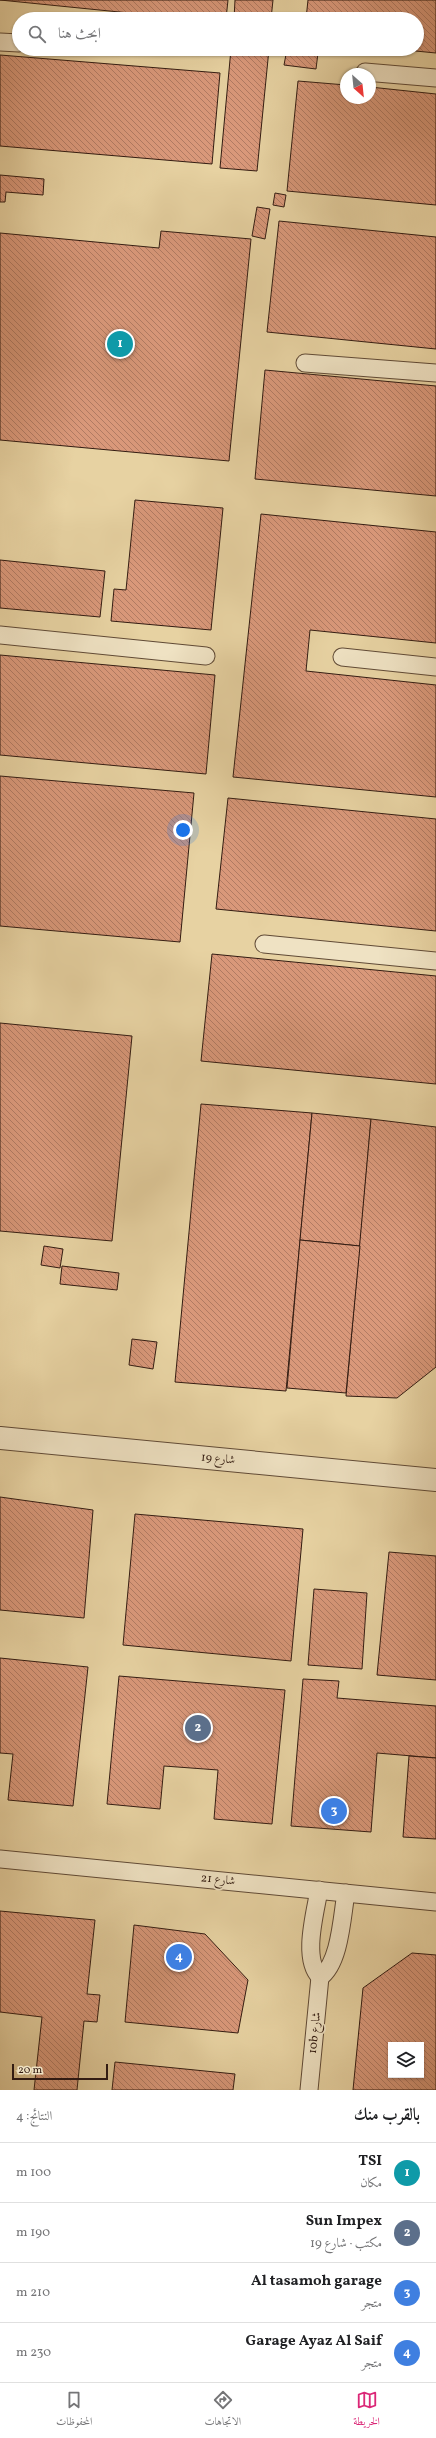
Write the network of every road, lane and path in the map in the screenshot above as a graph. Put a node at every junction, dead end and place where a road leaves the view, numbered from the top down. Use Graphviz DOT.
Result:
graph roads {
  1 [pos="0,42"];
  2 [pos="12,43"];
  3 [pos="376,73"];
  4 [pos="436,78"];
  5 [pos="305,363"];
  6 [pos="436,374"];
  7 [pos="0,635"];
  8 [pos="206,656"];
  9 [pos="342,657"];
  10 [pos="436,667"];
  11 [pos="264,944"];
  12 [pos="436,962"];
  13 [pos="0,1438"];
  14 [pos="436,1480"];
  15 [pos="0,1859"];
  16 [pos="319,1890"];
  17 [pos="346,1893"];
  18 [pos="436,1902"];
  19 [pos="320,1977"];
  20 [pos="309,2090"];
  1 -- 2 [label="lane"];
  3 -- 4 [label="lane"];
  5 -- 6 [label="lane"];
  7 -- 8 [label="lane"];
  9 -- 10 [label="lane"];
  11 -- 12 [label="lane"];
  13 -- 14 [label="street, شارع 19"];
  15 -- 16 [label="lane, شارع 21"];
  16 -- 17 [label="lane, شارع 21"];
  16 -- 19 [label="lane"];
  17 -- 18 [label="lane, شارع 21"];
  17 -- 19 [label="lane"];
  19 -- 20 [label="lane, 10b شارع"];
}
